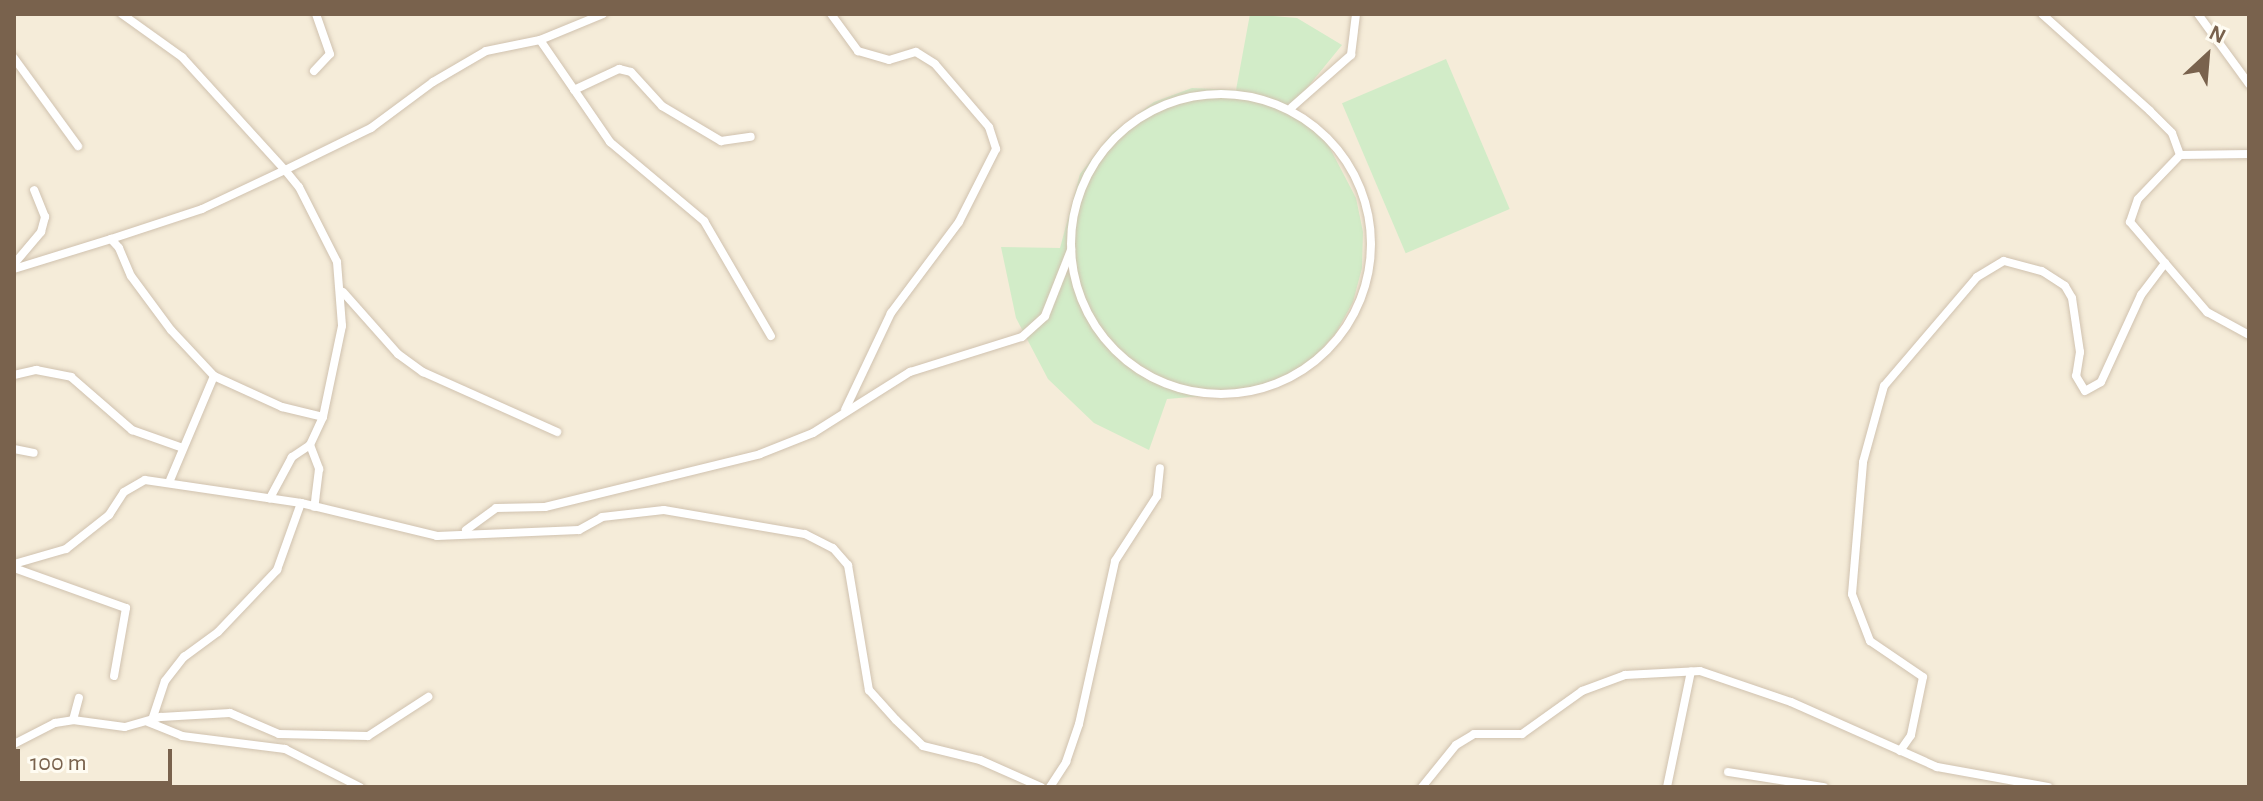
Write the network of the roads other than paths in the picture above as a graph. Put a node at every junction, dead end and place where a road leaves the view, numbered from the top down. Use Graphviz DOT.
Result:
graph roads {
  1 [pos="122,14"];
  2 [pos="316,14"];
  3 [pos="603,14"];
  4 [pos="831,14"];
  5 [pos="1356,14"];
  6 [pos="2042,14"];
  7 [pos="2198,14"];
  8 [pos="540,40"];
  9 [pos="14,58"];
  10 [pos="314,71"];
  11 [pos="2249,84"];
  12 [pos="574,90"];
  13 [pos="1292,107"];
  14 [pos="751,137"];
  15 [pos="78,146"];
  16 [pos="2249,154"];
  17 [pos="2180,155"];
  18 [pos="285,170"];
  19 [pos="34,190"];
  20 [pos="111,239"];
  21 [pos="1071,250"];
  22 [pos="2165,263"];
  23 [pos="14,266"];
  24 [pos="340,288"];
  25 [pos="2249,335"];
  26 [pos="771,336"];
  27 [pos="14,375"];
  28 [pos="214,376"];
  29 [pos="845,411"];
  30 [pos="323,417"];
  31 [pos="557,432"];
  32 [pos="310,445"];
  33 [pos="180,447"];
  34 [pos="14,449"];
  35 [pos="34,453"];
  36 [pos="1160,468"];
  37 [pos="170,480"];
  38 [pos="270,498"];
  39 [pos="301,503"];
  40 [pos="314,507"];
  41 [pos="461,532"];
  42 [pos="15,567"];
  43 [pos="14,581"];
  44 [pos="1691,671"];
  45 [pos="114,676"];
  46 [pos="428,697"];
  47 [pos="79,698"];
  48 [pos="73,720"];
  49 [pos="150,721"];
  50 [pos="14,744"];
  51 [pos="1900,751"];
  52 [pos="1728,772"];
  53 [pos="360,787"];
  54 [pos="1041,787"];
  55 [pos="1050,787"];
  56 [pos="1422,787"];
  57 [pos="1667,787"];
  58 [pos="1824,787"];
  59 [pos="2048,787"];
  1 -- 18 [label="street"];
  2 -- 10 [label="street"];
  3 -- 8 [label="street"];
  4 -- 29 [label="street"];
  5 -- 13 [label="street"];
  6 -- 17 [label="street"];
  7 -- 11 [label="street"];
  8 -- 12 [label="street"];
  8 -- 18 [label="street"];
  9 -- 15 [label="street"];
  12 -- 14 [label="street"];
  12 -- 26 [label="street"];
  13 -- 21 [label="street"];
  13 -- 21 [label="street"];
  16 -- 17 [label="street"];
  17 -- 22 [label="street"];
  18 -- 20 [label="street"];
  18 -- 24 [label="street"];
  19 -- 23 [label="street"];
  20 -- 23 [label="street"];
  20 -- 28 [label="street"];
  21 -- 29 [label="street"];
  22 -- 25 [label="street"];
  22 -- 51 [label="street"];
  24 -- 30 [label="street"];
  24 -- 31 [label="street"];
  27 -- 33 [label="street"];
  28 -- 30 [label="street"];
  28 -- 33 [label="street"];
  29 -- 41 [label="street"];
  30 -- 32 [label="street"];
  32 -- 38 [label="street"];
  32 -- 40 [label="street"];
  33 -- 37 [label="street"];
  34 -- 35 [label="street"];
  36 -- 55 [label="street"];
  37 -- 38 [label="street"];
  37 -- 42 [label="street"];
  38 -- 39 [label="street"];
  39 -- 40 [label="street"];
  39 -- 49 [label="street"];
  40 -- 41 [label="street"];
  41 -- 54 [label="street"];
  42 -- 43 [label="street"];
  42 -- 45 [label="street"];
  44 -- 51 [label="street"];
  44 -- 56 [label="street"];
  44 -- 57 [label="street"];
  46 -- 49 [label="street"];
  47 -- 48 [label="street"];
  48 -- 49 [label="street"];
  48 -- 50 [label="street"];
  49 -- 53 [label="street"];
  51 -- 59 [label="street"];
  52 -- 58 [label="street"];
}
